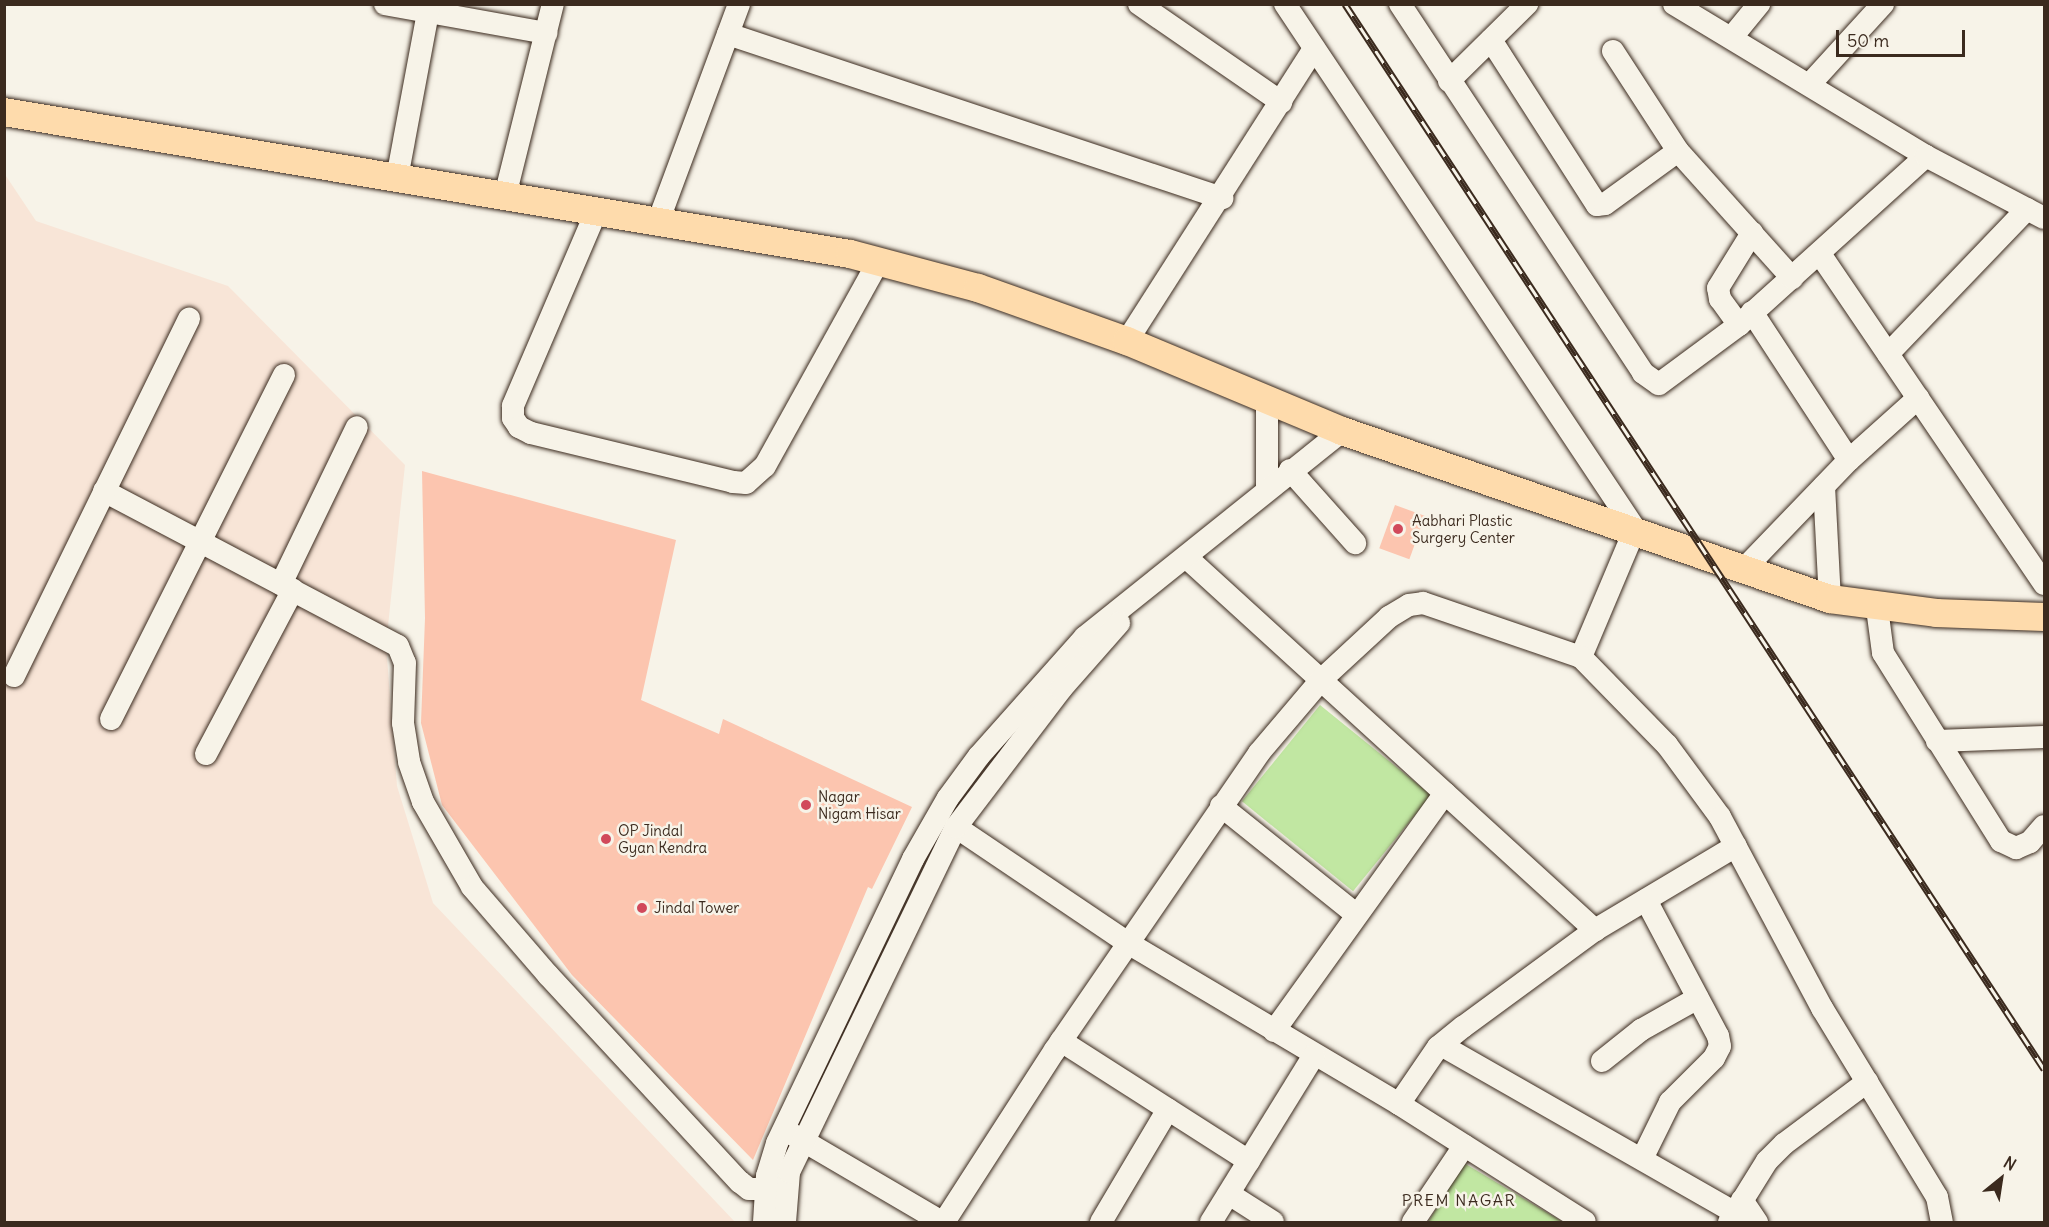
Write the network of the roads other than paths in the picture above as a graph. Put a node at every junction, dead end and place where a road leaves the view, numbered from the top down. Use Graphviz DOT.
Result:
graph roads {
  1 [pos="385,4"];
  2 [pos="553,4"];
  3 [pos="739,4"];
  4 [pos="1139,4"];
  5 [pos="1285,4"];
  6 [pos="1400,4"];
  7 [pos="1527,4"];
  8 [pos="1674,4"];
  9 [pos="1759,4"];
  10 [pos="1883,4"];
  11 [pos="428,12"];
  12 [pos="546,33"];
  13 [pos="728,34"];
  14 [pos="1731,37"];
  15 [pos="1491,40"];
  16 [pos="1314,49"];
  17 [pos="1613,51"];
  18 [pos="1449,81"];
  19 [pos="1809,86"];
  20 [pos="1281,102"];
  21 [pos="4,112"];
  22 [pos="1678,151"];
  23 [pos="1926,156"];
  24 [pos="397,178"];
  25 [pos="505,196"];
  26 [pos="1222,198"];
  27 [pos="596,212"];
  28 [pos="2036,213"];
  29 [pos="658,222"];
  30 [pos="1752,233"];
  31 [pos="1820,254"];
  32 [pos="878,262"];
  33 [pos="1792,278"];
  34 [pos="1745,318"];
  35 [pos="189,319"];
  36 [pos="1127,341"];
  37 [pos="1888,354"];
  38 [pos="284,375"];
  39 [pos="1918,398"];
  40 [pos="1267,399"];
  41 [pos="357,427"];
  42 [pos="1342,431"];
  43 [pos="1849,459"];
  44 [pos="1290,470"];
  45 [pos="1824,486"];
  46 [pos="1267,489"];
  47 [pos="104,491"];
  48 [pos="1635,529"];
  49 [pos="200,542"];
  50 [pos="1355,543"];
  51 [pos="1186,557"];
  52 [pos="1745,568"];
  53 [pos="2044,584"];
  54 [pos="1152,586"];
  55 [pos="287,587"];
  56 [pos="1830,598"];
  57 [pos="1877,608"];
  58 [pos="2044,617"];
  59 [pos="1581,657"];
  60 [pos="14,676"];
  61 [pos="1322,680"];
  62 [pos="111,719"];
  63 [pos="2044,737"];
  64 [pos="1937,741"];
  65 [pos="206,754"];
  66 [pos="1445,793"];
  67 [pos="1221,806"];
  68 [pos="2044,826"];
  69 [pos="956,827"];
  70 [pos="1736,846"];
  71 [pos="1646,900"];
  72 [pos="1357,915"];
  73 [pos="1595,930"];
  74 [pos="1128,943"];
  75 [pos="1698,998"];
  76 [pos="1274,1031"];
  77 [pos="1061,1041"];
  78 [pos="1441,1045"];
  79 [pos="1314,1055"];
  80 [pos="1602,1061"];
  81 [pos="1867,1082"];
  82 [pos="1399,1104"];
  83 [pos="1168,1109"];
  84 [pos="784,1129"];
  85 [pos="803,1141"];
  86 [pos="1464,1146"];
  87 [pos="1642,1159"];
  88 [pos="1249,1161"];
  89 [pos="776,1190"];
  90 [pos="1228,1194"];
  91 [pos="1735,1212"];
  92 [pos="764,1222"];
  93 [pos="785,1222"];
  94 [pos="943,1222"];
  95 [pos="1101,1222"];
  96 [pos="1211,1222"];
  97 [pos="1273,1222"];
  98 [pos="1413,1222"];
  99 [pos="1586,1222"];
  100 [pos="1757,1222"];
  101 [pos="1942,1222"];
  1 -- 11 [label="street"];
  2 -- 12 [label="street"];
  3 -- 13 [label="street"];
  4 -- 20 [label="street"];
  5 -- 16 [label="street"];
  6 -- 18 [label="street"];
  7 -- 15 [label="street"];
  8 -- 14 [label="street"];
  9 -- 14 [label="street"];
  10 -- 19 [label="street"];
  11 -- 12 [label="street"];
  11 -- 24 [label="street"];
  12 -- 25 [label="street"];
  13 -- 26 [label="street"];
  13 -- 29 [label="street"];
  14 -- 19 [label="street"];
  15 -- 18 [label="street"];
  15 -- 22 [label="street"];
  16 -- 20 [label="street"];
  16 -- 48 [label="street"];
  17 -- 22 [label="street"];
  18 -- 34 [label="street"];
  19 -- 23 [label="street"];
  20 -- 26 [label="street"];
  21 -- 24 [label="main road"];
  22 -- 30 [label="street"];
  23 -- 28 [label="street"];
  23 -- 31 [label="street"];
  24 -- 25 [label="main road"];
  25 -- 27 [label="main road"];
  26 -- 36 [label="street"];
  27 -- 29 [label="main road"];
  27 -- 32 [label="street"];
  28 -- 37 [label="street"];
  29 -- 32 [label="main road"];
  30 -- 33 [label="street"];
  30 -- 34 [label="street"];
  31 -- 33 [label="street"];
  31 -- 37 [label="street"];
  32 -- 36 [label="main road"];
  33 -- 34 [label="street"];
  34 -- 43 [label="street"];
  35 -- 47 [label="street"];
  36 -- 40 [label="main road"];
  37 -- 39 [label="street"];
  38 -- 49 [label="street"];
  39 -- 43 [label="street"];
  39 -- 53 [label="street"];
  40 -- 42 [label="main road"];
  40 -- 46 [label="street"];
  41 -- 55 [label="street"];
  42 -- 44 [label="street"];
  42 -- 48 [label="main road"];
  43 -- 45 [label="street"];
  44 -- 46 [label="street"];
  44 -- 50 [label="street"];
  45 -- 52 [label="street"];
  45 -- 56 [label="street"];
  46 -- 51 [label="street"];
  47 -- 49 [label="street"];
  47 -- 60 [label="street"];
  48 -- 52 [label="main road"];
  48 -- 59 [label="street"];
  49 -- 55 [label="street"];
  49 -- 62 [label="street"];
  51 -- 54 [label="street"];
  51 -- 61 [label="street"];
  52 -- 56 [label="main road"];
  54 -- 69 [label="street"];
  54 -- 84 [label="street"];
  55 -- 65 [label="street"];
  55 -- 89 [label="street"];
  56 -- 57 [label="main road"];
  57 -- 58 [label="main road"];
  57 -- 64 [label="street"];
  59 -- 61 [label="street"];
  59 -- 70 [label="street"];
  61 -- 66 [label="street"];
  61 -- 67 [label="street"];
  63 -- 64 [label="street"];
  64 -- 68 [label="street"];
  66 -- 72 [label="street"];
  66 -- 73 [label="street"];
  67 -- 72 [label="street"];
  67 -- 74 [label="street"];
  69 -- 74 [label="street"];
  69 -- 85 [label="street"];
  70 -- 71 [label="street"];
  70 -- 81 [label="street"];
  71 -- 73 [label="street"];
  71 -- 75 [label="street"];
  72 -- 76 [label="street"];
  73 -- 78 [label="street"];
  74 -- 76 [label="street"];
  74 -- 77 [label="street"];
  75 -- 80 [label="street"];
  75 -- 87 [label="street"];
  76 -- 79 [label="street"];
  77 -- 83 [label="street"];
  77 -- 94 [label="street"];
  78 -- 82 [label="street"];
  78 -- 87 [label="street"];
  79 -- 82 [label="street"];
  79 -- 88 [label="street"];
  81 -- 91 [label="street"];
  81 -- 101 [label="street"];
  82 -- 86 [label="street"];
  83 -- 88 [label="street"];
  83 -- 95 [label="street"];
  84 -- 85 [label="street"];
  84 -- 89 [label="street"];
  85 -- 89 [label="street"];
  85 -- 94 [label="street"];
  86 -- 98 [label="street"];
  86 -- 99 [label="street"];
  87 -- 91 [label="street"];
  88 -- 90 [label="street"];
  89 -- 92 [label="street"];
  89 -- 93 [label="street"];
  90 -- 96 [label="street"];
  90 -- 97 [label="street"];
  91 -- 100 [label="street"];
}
